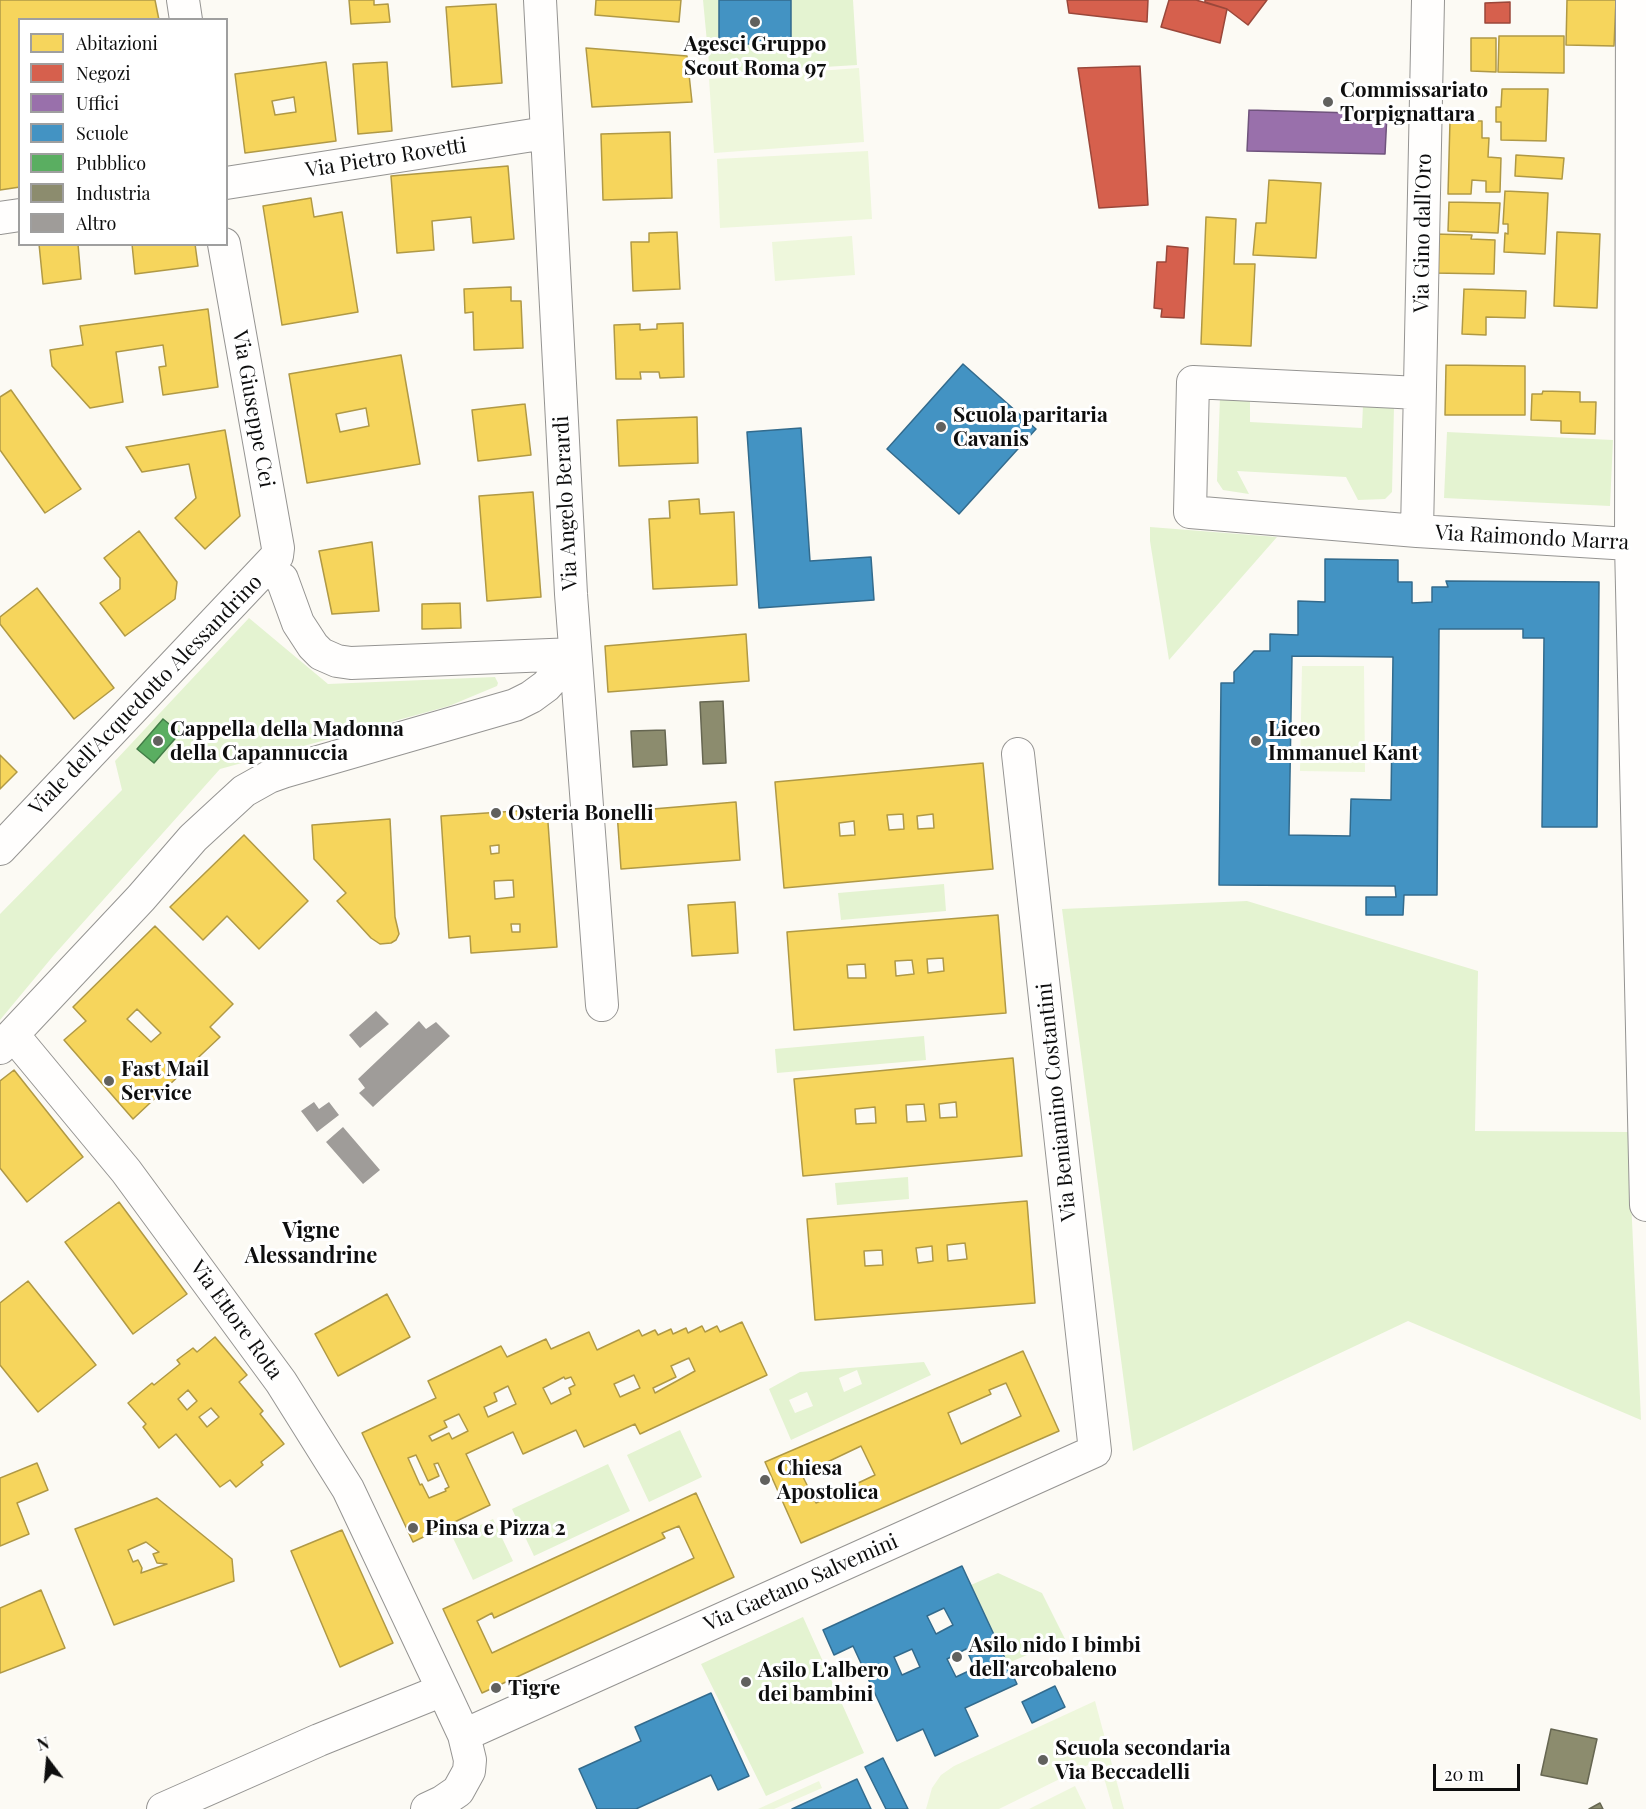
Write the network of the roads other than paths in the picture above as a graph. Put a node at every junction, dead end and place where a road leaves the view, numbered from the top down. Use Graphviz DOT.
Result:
graph roads {
  1 [pos="183,0"];
  2 [pos="540,0"];
  3 [pos="1428,0"];
  4 [pos="1632,0"];
  5 [pos="186,18"];
  6 [pos="546,133"];
  7 [pos="228,183"];
  8 [pos="18,215"];
  9 [pos="0,218"];
  10 [pos="224,246"];
  11 [pos="1419,393"];
  12 [pos="1417,531"];
  13 [pos="1639,544"];
  14 [pos="266,569"];
  15 [pos="575,654"];
  16 [pos="1018,754"];
  17 [pos="0,849"];
  18 [pos="603,1005"];
  19 [pos="7,1042"];
  20 [pos="1646,1205"];
  21 [pos="1095,1451"];
  22 [pos="443,1690"];
  23 [pos="464,1735"];
  24 [pos="168,1808"];
  25 [pos="427,1809"];
  1 -- 5 [label="street"];
  2 -- 6 [label="street, Via Angelo Berardi"];
  3 -- 11 [label="street, Via Gino dall'Oro"];
  4 -- 13 [label="street"];
  6 -- 7 [label="street, Via Pietro Rovetti"];
  6 -- 15 [label="street, Via Angelo Berardi"];
  8 -- 9 [label="street"];
  10 -- 14 [label="street, Via Giuseppe Cei"];
  11 -- 12 [label="street, Via Gino dall'Oro"];
  11 -- 12 [label="street, Via Raimondo Marra"];
  12 -- 13 [label="street, Via Raimondo Marra"];
  13 -- 20 [label="street"];
  14 -- 15 [label="street, Viale dell'Acquedotto Alessandrino"];
  14 -- 17 [label="street, Viale dell'Acquedotto Alessandrino"];
  15 -- 18 [label="street, Via Angelo Berardi"];
  15 -- 19 [label="street"];
  16 -- 21 [label="street, Via Beniamino Costantini"];
  19 -- 22 [label="street, Via Ettore Rota"];
  21 -- 23 [label="street, Via Gaetano Salvemini"];
  22 -- 23 [label="street, Via Ettore Rota"];
  22 -- 24 [label="street"];
  23 -- 25 [label="street, Via Ettore Rota"];
}
